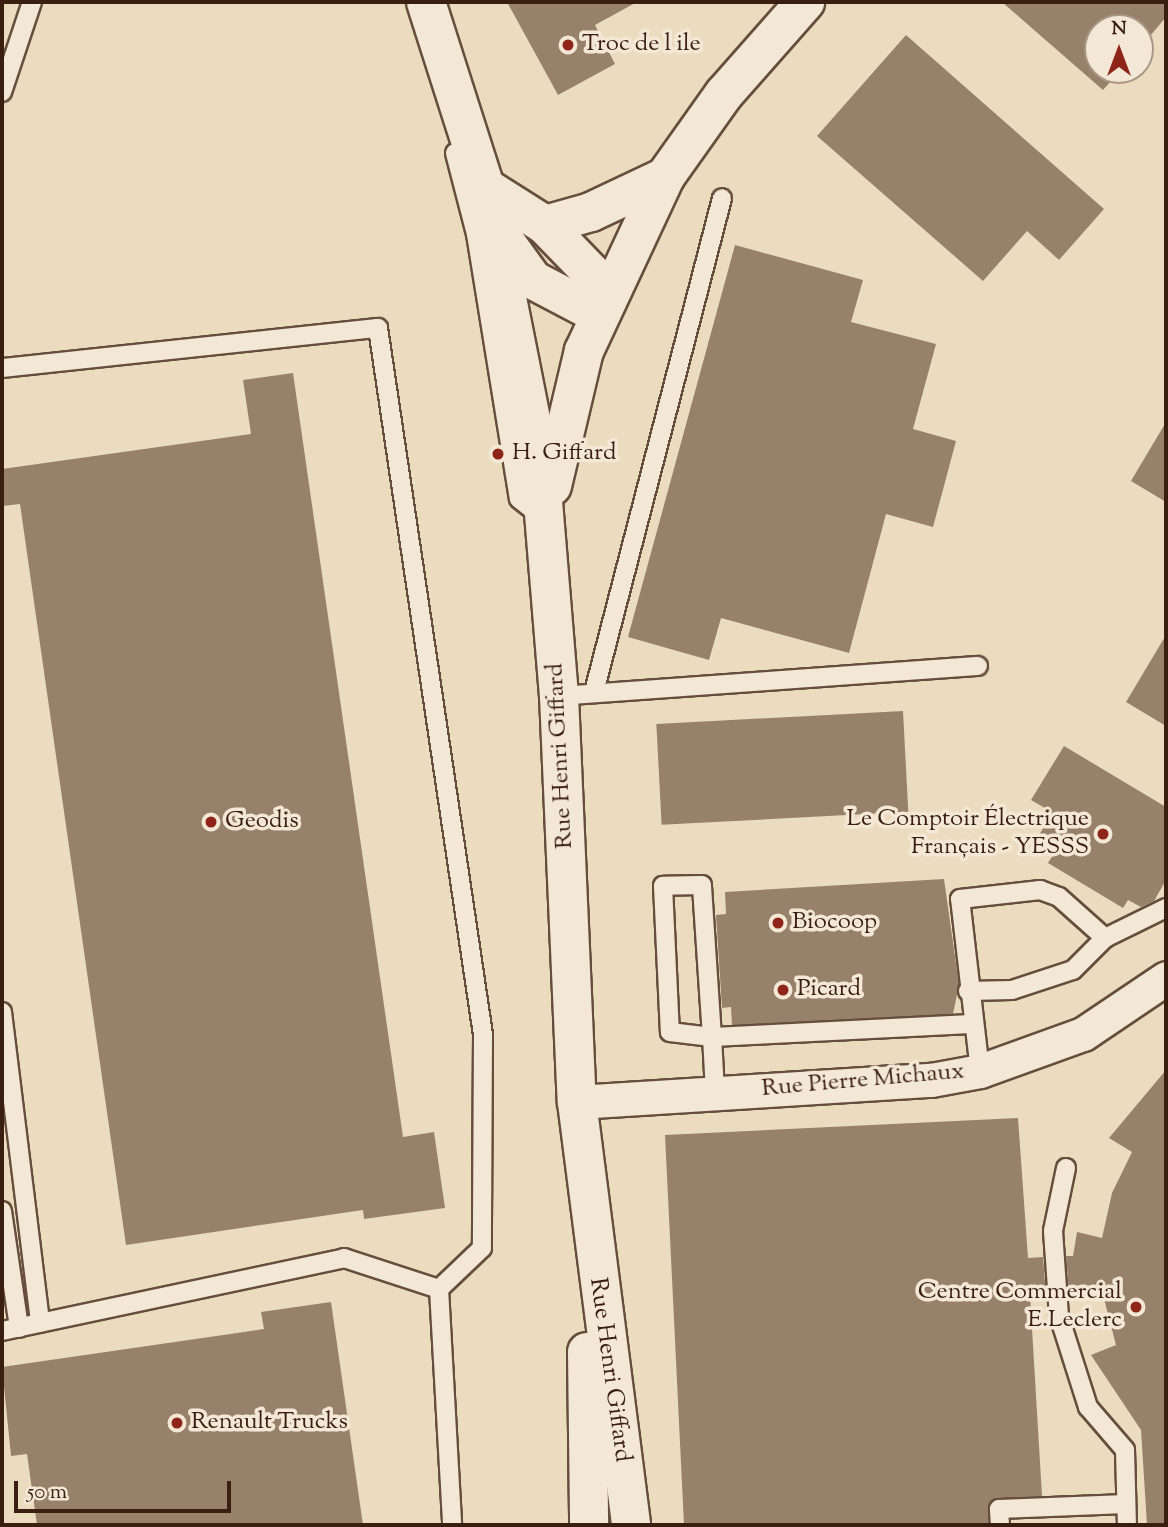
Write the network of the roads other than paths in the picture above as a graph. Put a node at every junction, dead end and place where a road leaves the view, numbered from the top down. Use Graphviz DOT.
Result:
graph roads {
  1 [pos="32,2"];
  2 [pos="410,2"];
  3 [pos="426,2"];
  4 [pos="805,2"];
  5 [pos="2,92"];
  6 [pos="665,177"];
  7 [pos="722,198"];
  8 [pos="488,200"];
  9 [pos="545,225"];
  10 [pos="603,302"];
  11 [pos="2,368"];
  12 [pos="545,519"];
  13 [pos="978,666"];
  14 [pos="577,694"];
  15 [pos="1166,908"];
  16 [pos="1105,938"];
  17 [pos="1166,978"];
  18 [pos="968,991"];
  19 [pos="2,1012"];
  20 [pos="972,1024"];
  21 [pos="712,1037"];
  22 [pos="980,1071"];
  23 [pos="715,1092"];
  24 [pos="577,1102"];
  25 [pos="1066,1168"];
  26 [pos="2,1211"];
  27 [pos="588,1216"];
  28 [pos="439,1289"];
  29 [pos="40,1323"];
  30 [pos="10,1329"];
  31 [pos="1126,1504"];
  32 [pos="452,1525"];
  33 [pos="589,1525"];
  34 [pos="631,1525"];
  35 [pos="1000,1525"];
  36 [pos="1127,1525"];
  1 -- 5 [label="lane"];
  2 -- 12 [label="lane"];
  3 -- 8 [label="street"];
  4 -- 6 [label="street"];
  6 -- 9 [label="street"];
  6 -- 10 [label="street"];
  7 -- 14 [label="lane"];
  8 -- 9 [label="street"];
  8 -- 10 [label="street"];
  8 -- 12 [label="street, Rue Henri Giffard"];
  9 -- 10 [label="street"];
  10 -- 12 [label="street"];
  11 -- 28 [label="lane"];
  12 -- 14 [label="street, Rue Henri Giffard"];
  13 -- 14 [label="lane"];
  14 -- 24 [label="street, Rue Henri Giffard"];
  15 -- 16 [label="lane"];
  16 -- 18 [label="lane"];
  16 -- 18 [label="lane"];
  17 -- 22 [label="street, Rue Pierre Michaux"];
  18 -- 20 [label="lane"];
  19 -- 29 [label="lane"];
  20 -- 21 [label="lane"];
  20 -- 22 [label="lane"];
  21 -- 21 [label="lane"];
  21 -- 23 [label="lane"];
  22 -- 23 [label="street, Rue Pierre Michaux"];
  23 -- 24 [label="street, Rue Pierre Michaux"];
  24 -- 27 [label="street, Rue Henri Giffard"];
  25 -- 31 [label="lane"];
  26 -- 30 [label="lane"];
  27 -- 33 [label="street, Rue Henri Giffard"];
  27 -- 34 [label="street, Rue Henri Giffard"];
  28 -- 29 [label="lane"];
  28 -- 32 [label="lane"];
  29 -- 30 [label="lane"];
  31 -- 35 [label="lane"];
  31 -- 36 [label="lane"];
}
